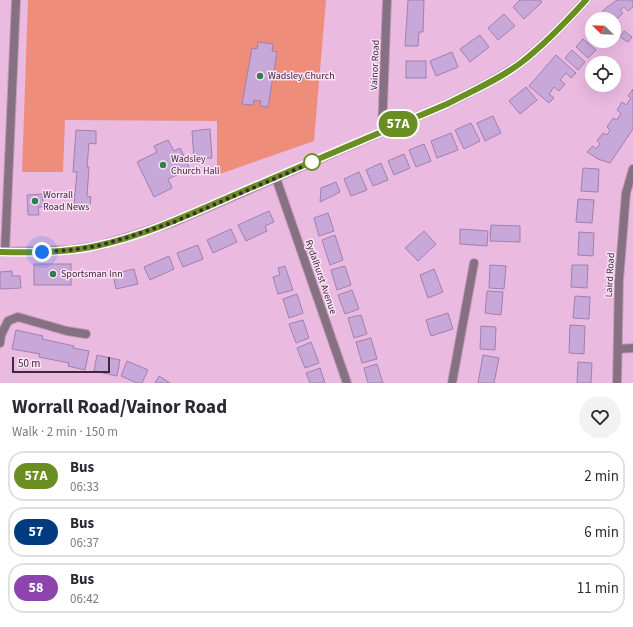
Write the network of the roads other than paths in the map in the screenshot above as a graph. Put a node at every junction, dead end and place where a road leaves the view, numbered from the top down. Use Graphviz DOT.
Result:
graph roads {
  1 [pos="16,0"];
  2 [pos="387,0"];
  3 [pos="586,0"];
  4 [pos="382,131"];
  5 [pos="633,169"];
  6 [pos="276,178"];
  7 [pos="3,252"];
  8 [pos="474,263"];
  9 [pos="86,334"];
  10 [pos="0,343"];
  11 [pos="633,348"];
  12 [pos="618,349"];
  13 [pos="347,383"];
  14 [pos="452,383"];
  15 [pos="617,383"];
  1 -- 7 [label="street"];
  2 -- 4 [label="street, Vainor Road"];
  3 -- 4 [label="street"];
  4 -- 6 [label="street"];
  5 -- 12 [label="street, Laird Road"];
  6 -- 7 [label="street"];
  6 -- 13 [label="street, Rydalhurst Avenue"];
  8 -- 14 [label="street"];
  9 -- 10 [label="street"];
  11 -- 12 [label="street"];
  12 -- 15 [label="street, Laird Road"];
}
